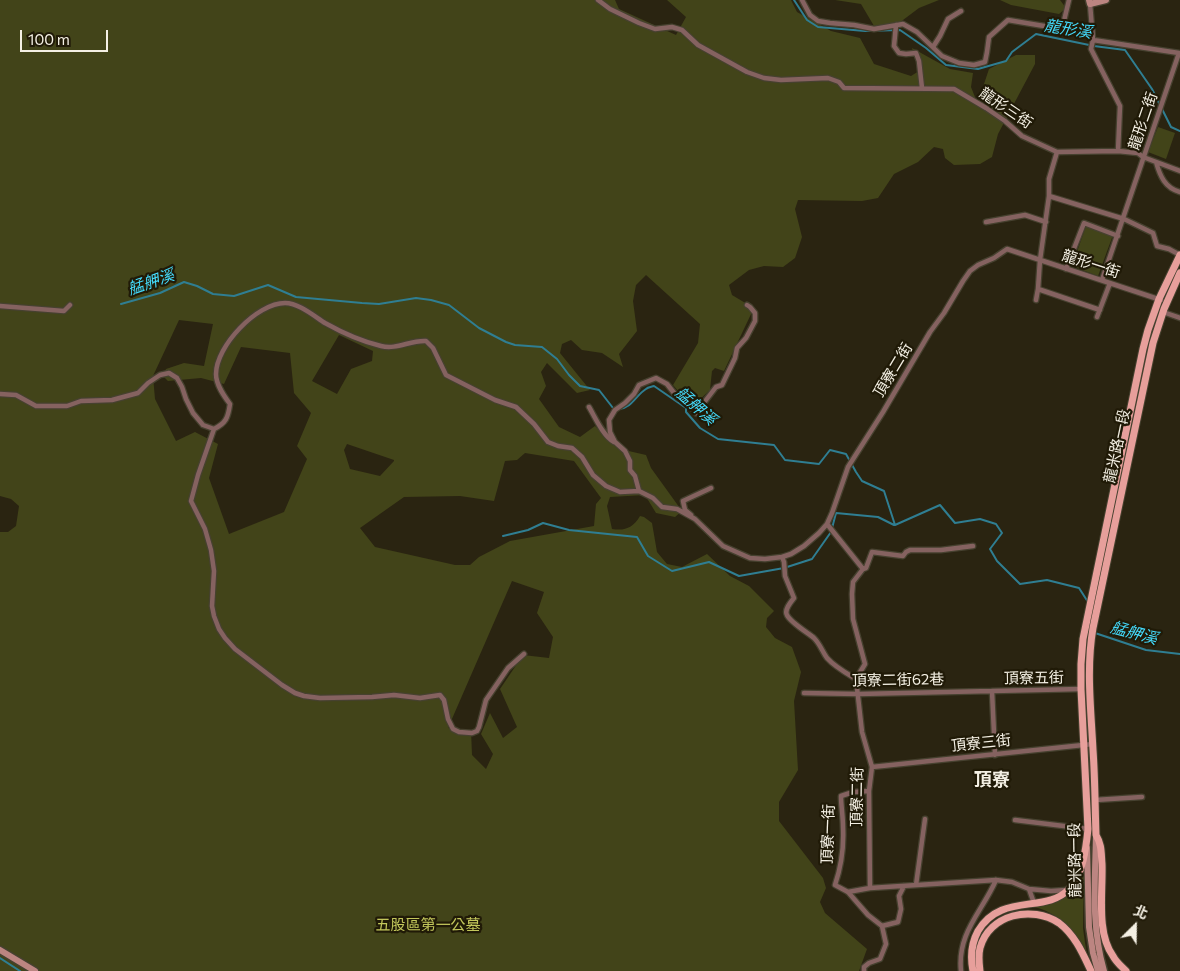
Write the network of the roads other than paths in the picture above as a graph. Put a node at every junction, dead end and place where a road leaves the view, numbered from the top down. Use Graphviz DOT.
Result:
graph roads {
  1 [pos="598,0"];
  2 [pos="802,0"];
  3 [pos="1069,0"];
  4 [pos="1106,0"];
  5 [pos="1090,2"];
  6 [pos="961,11"];
  7 [pos="896,25"];
  8 [pos="1092,41"];
  9 [pos="933,47"];
  10 [pos="922,88"];
  11 [pos="1118,151"];
  12 [pos="1057,152"];
  13 [pos="1144,157"];
  14 [pos="1156,162"];
  15 [pos="1180,171"];
  16 [pos="1180,192"];
  17 [pos="1050,196"];
  18 [pos="1124,218"];
  19 [pos="986,222"];
  20 [pos="1046,222"];
  21 [pos="1118,236"];
  22 [pos="1007,249"];
  23 [pos="1180,255"];
  24 [pos="1040,260"];
  25 [pos="1066,269"];
  26 [pos="1180,273"];
  27 [pos="1102,280"];
  28 [pos="1110,283"];
  29 [pos="1038,289"];
  30 [pos="1159,299"];
  31 [pos="1036,300"];
  32 [pos="1166,302"];
  33 [pos="70,305"];
  34 [pos="747,305"];
  35 [pos="0,306"];
  36 [pos="1100,310"];
  37 [pos="1163,312"];
  38 [pos="1097,318"];
  39 [pos="1180,318"];
  40 [pos="0,394"];
  41 [pos="588,407"];
  42 [pos="214,430"];
  43 [pos="615,442"];
  44 [pos="711,488"];
  45 [pos="639,491"];
  46 [pos="695,518"];
  47 [pos="827,524"];
  48 [pos="973,546"];
  49 [pos="782,557"];
  50 [pos="863,569"];
  51 [pos="524,654"];
  52 [pos="856,679"];
  53 [pos="1082,689"];
  54 [pos="992,691"];
  55 [pos="804,693"];
  56 [pos="858,694"];
  57 [pos="1084,744"];
  58 [pos="1092,744"];
  59 [pos="995,755"];
  60 [pos="872,767"];
  61 [pos="868,791"];
  62 [pos="1142,797"];
  63 [pos="1095,800"];
  64 [pos="925,819"];
  65 [pos="1015,820"];
  66 [pos="1088,828"];
  67 [pos="1096,835"];
  68 [pos="1087,844"];
  69 [pos="996,880"];
  70 [pos="916,885"];
  71 [pos="904,886"];
  72 [pos="870,888"];
  73 [pos="1029,889"];
  74 [pos="1068,890"];
  75 [pos="848,892"];
  76 [pos="1034,903"];
  77 [pos="882,926"];
  78 [pos="0,950"];
  79 [pos="35,971"];
  80 [pos="864,971"];
  81 [pos="961,971"];
  82 [pos="973,971"];
  83 [pos="980,971"];
  84 [pos="1091,971"];
  85 [pos="1098,971"];
  86 [pos="1104,971"];
  87 [pos="1126,971"];
  1 -- 10 [label="street, 龍形三街"];
  2 -- 7 [label="street"];
  3 -- 9 [label="street"];
  4 -- 5 [label="main road"];
  5 -- 8 [label="street"];
  6 -- 9 [label="street"];
  7 -- 9 [label="street"];
  7 -- 10 [label="street"];
  8 -- 11 [label="street"];
  8 -- 13 [label="street, 龍形二街"];
  10 -- 12 [label="street, 龍形三街"];
  11 -- 12 [label="street, 龍形三街"];
  11 -- 13 [label="street, 龍形三街"];
  12 -- 17 [label="street"];
  13 -- 14 [label="street, 龍形三街"];
  13 -- 18 [label="street, 龍形二街"];
  14 -- 15 [label="street, 龍形三街"];
  14 -- 16 [label="street"];
  17 -- 18 [label="street"];
  17 -- 20 [label="street"];
  18 -- 21 [label="street, 龍形二街"];
  18 -- 23 [label="street"];
  19 -- 20 [label="street"];
  20 -- 24 [label="street"];
  21 -- 25 [label="street"];
  21 -- 27 [label="street, 龍形二街"];
  22 -- 24 [label="street, 龍形一街"];
  22 -- 47 [label="street, 頂寮二街"];
  23 -- 30 [label="main road, 龍米路一段"];
  24 -- 25 [label="street, 龍形一街"];
  24 -- 29 [label="street"];
  25 -- 27 [label="street, 龍形一街"];
  26 -- 32 [label="main road, 龍米路一段"];
  27 -- 28 [label="street, 龍形一街"];
  28 -- 30 [label="street, 龍形一街"];
  28 -- 36 [label="street"];
  29 -- 31 [label="street"];
  29 -- 36 [label="street"];
  30 -- 32 [label="street, 龍形一街"];
  30 -- 53 [label="main road, 龍米路一段"];
  32 -- 37 [label="main road, 龍米路一段"];
  33 -- 35 [label="street"];
  34 -- 43 [label="street"];
  36 -- 38 [label="street"];
  37 -- 39 [label="street"];
  37 -- 58 [label="main road, 龍米路一段"];
  40 -- 42 [label="street"];
  41 -- 43 [label="street"];
  42 -- 45 [label="street"];
  42 -- 51 [label="street"];
  43 -- 45 [label="street"];
  44 -- 46 [label="street"];
  45 -- 46 [label="street"];
  46 -- 49 [label="street"];
  47 -- 49 [label="street, 頂寮二街"];
  47 -- 50 [label="street"];
  48 -- 50 [label="street, 頂寮二街"];
  49 -- 52 [label="street"];
  50 -- 52 [label="street, 頂寮二街"];
  52 -- 56 [label="street, 頂寮二街"];
  53 -- 54 [label="street, 頂寮五街"];
  53 -- 57 [label="main road, 龍米路一段"];
  54 -- 56 [label="street, 頂寮二街62巷"];
  54 -- 59 [label="street, 頂寮五街"];
  55 -- 56 [label="street, 頂寮二街62巷"];
  56 -- 60 [label="street, 頂寮二街"];
  57 -- 58 [label="street, 頂寮三街"];
  57 -- 59 [label="street, 頂寮三街"];
  57 -- 66 [label="main road, 龍米路一段"];
  58 -- 63 [label="main road, 龍米路一段"];
  59 -- 60 [label="street, 頂寮三街"];
  60 -- 61 [label="street, 頂寮二街"];
  61 -- 72 [label="street, 頂寮二街"];
  61 -- 75 [label="street, 頂寮一街"];
  62 -- 63 [label="street"];
  63 -- 67 [label="main road, 龍米路一段"];
  64 -- 70 [label="street"];
  65 -- 66 [label="street"];
  66 -- 68 [label="main road, 龍米路一段"];
  67 -- 86 [label="main road, 龍米路一段"];
  67 -- 87 [label="main road"];
  68 -- 74 [label="main road"];
  68 -- 85 [label="main road, 龍米路一段"];
  69 -- 70 [label="street"];
  69 -- 73 [label="street"];
  69 -- 81 [label="street"];
  70 -- 71 [label="street"];
  71 -- 72 [label="street"];
  71 -- 77 [label="street"];
  72 -- 75 [label="street"];
  73 -- 74 [label="street"];
  73 -- 76 [label="street"];
  74 -- 76 [label="main road"];
  75 -- 77 [label="street, 頂寮一街"];
  76 -- 82 [label="main road"];
  77 -- 80 [label="street"];
  78 -- 79 [label="main road"];
  83 -- 84 [label="main road"];
}
